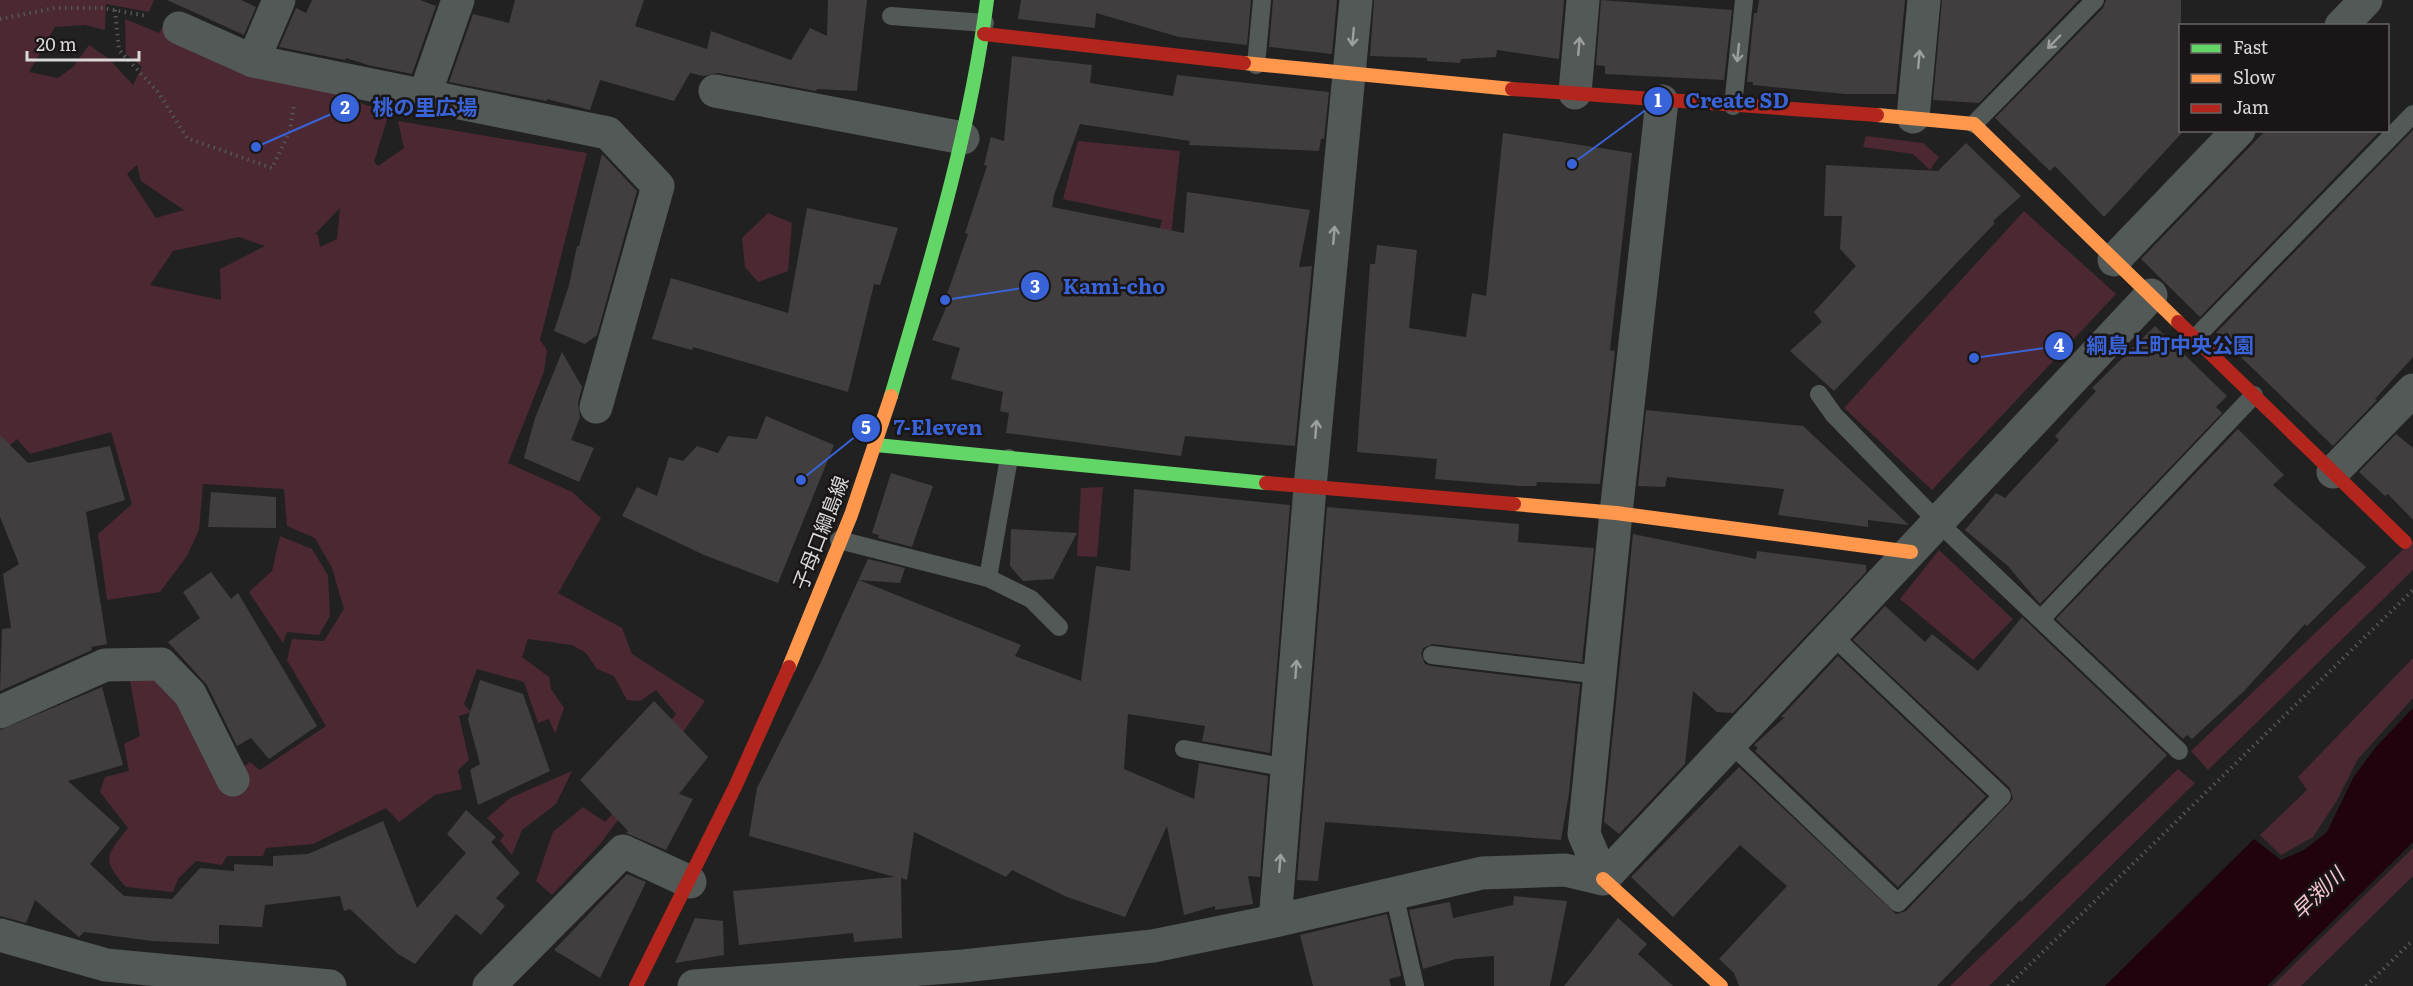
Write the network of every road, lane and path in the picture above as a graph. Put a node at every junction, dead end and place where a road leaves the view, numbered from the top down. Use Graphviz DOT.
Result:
graph roads {
  1 [pos="279,0"];
  2 [pos="458,0"];
  3 [pos="987,0"];
  4 [pos="1262,0"];
  5 [pos="1356,0"];
  6 [pos="1583,0"];
  7 [pos="1744,0"];
  8 [pos="1924,0"];
  9 [pos="2095,0"];
  10 [pos="2366,0"];
  11 [pos="115,10"];
  12 [pos="891,16"];
  13 [pos="0,19"];
  14 [pos="2343,24"];
  15 [pos="178,28"];
  16 [pos="984,29"];
  17 [pos="253,61"];
  18 [pos="1256,65"];
  19 [pos="299,71"];
  20 [pos="1349,75"];
  21 [pos="715,91"];
  22 [pos="1575,93"];
  23 [pos="424,97"];
  24 [pos="1662,101"];
  25 [pos="1733,106"];
  26 [pos="2413,114"];
  27 [pos="1914,117"];
  28 [pos="1974,124"];
  29 [pos="2237,132"];
  30 [pos="963,138"];
  31 [pos="2114,260"];
  32 [pos="2151,296"];
  33 [pos="2195,338"];
  34 [pos="2413,390"];
  35 [pos="1819,394"];
  36 [pos="2254,395"];
  37 [pos="596,407"];
  38 [pos="876,445"];
  39 [pos="1009,458"];
  40 [pos="2333,472"];
  41 [pos="1310,487"];
  42 [pos="1616,513"];
  43 [pos="1938,522"];
  44 [pos="839,540"];
  45 [pos="2405,542"];
  46 [pos="1911,552"];
  47 [pos="988,578"];
  48 [pos="2413,590"];
  49 [pos="2041,619"];
  50 [pos="1059,627"];
  51 [pos="1832,635"];
  52 [pos="1432,655"];
  53 [pos="1600,675"];
  54 [pos="0,712"];
  55 [pos="1730,743"];
  56 [pos="1184,749"];
  57 [pos="2179,751"];
  58 [pos="1288,768"];
  59 [pos="233,780"];
  60 [pos="1602,879"];
  61 [pos="690,882"];
  62 [pos="1394,893"];
  63 [pos="1275,921"];
  64 [pos="0,935"];
  65 [pos="2413,939"];
  66 [pos="973,976"];
  67 [pos="330,986"];
  68 [pos="489,986"];
  69 [pos="636,986"];
  70 [pos="694,986"];
  71 [pos="1415,986"];
  72 [pos="1721,986"];
  73 [pos="2008,986"];
  74 [pos="2366,986"];
  1 -- 17 [label="street"];
  2 -- 23 [label="street"];
  3 -- 16 [label="street, 子母口綱島線"];
  4 -- 18 [label="lane"];
  5 -- 20 [label="street, one-way"];
  22 -- 6 [label="street, one-way"];
  7 -- 25 [label="lane, one-way"];
  27 -- 8 [label="street, one-way"];
  9 -- 28 [label="lane, one-way"];
  10 -- 14 [label="street"];
  11 -- 13 [label="path"];
  11 -- 15 [label="path"];
  11 -- 19 [label="path"];
  12 -- 16 [label="lane"];
  15 -- 17 [label="street"];
  16 -- 18 [label="street"];
  16 -- 30 [label="street, 子母口綱島線"];
  17 -- 19 [label="street"];
  18 -- 20 [label="street"];
  19 -- 23 [label="street"];
  20 -- 22 [label="street"];
  41 -- 20 [label="street, one-way"];
  21 -- 30 [label="street"];
  22 -- 24 [label="street"];
  23 -- 37 [label="street"];
  24 -- 25 [label="street"];
  24 -- 42 [label="street"];
  25 -- 27 [label="street"];
  26 -- 33 [label="lane"];
  27 -- 28 [label="street"];
  28 -- 31 [label="street"];
  29 -- 31 [label="street"];
  30 -- 38 [label="street, 子母口綱島線"];
  31 -- 32 [label="street"];
  32 -- 33 [label="street"];
  32 -- 43 [label="street"];
  33 -- 36 [label="street"];
  34 -- 40 [label="street"];
  35 -- 43 [label="lane"];
  36 -- 40 [label="street"];
  36 -- 49 [label="lane"];
  38 -- 39 [label="street"];
  38 -- 44 [label="street, 子母口綱島線"];
  39 -- 41 [label="street"];
  39 -- 47 [label="lane"];
  40 -- 45 [label="street"];
  41 -- 42 [label="street"];
  58 -- 41 [label="street, one-way"];
  42 -- 46 [label="street"];
  42 -- 53 [label="street"];
  43 -- 46 [label="street"];
  43 -- 49 [label="lane"];
  44 -- 47 [label="lane"];
  44 -- 61 [label="street, 子母口綱島線"];
  46 -- 51 [label="street"];
  47 -- 50 [label="lane"];
  48 -- 73 [label="path"];
  49 -- 57 [label="lane"];
  51 -- 55 [label="street"];
  51 -- 55 [label="lane"];
  52 -- 53 [label="lane"];
  53 -- 60 [label="street"];
  54 -- 59 [label="street"];
  55 -- 60 [label="street"];
  56 -- 58 [label="lane"];
  63 -- 58 [label="street, one-way"];
  60 -- 62 [label="street"];
  60 -- 72 [label="street"];
  61 -- 68 [label="street"];
  61 -- 69 [label="street, 子母口綱島線"];
  62 -- 63 [label="street"];
  62 -- 71 [label="lane"];
  63 -- 66 [label="street"];
  64 -- 67 [label="street"];
  65 -- 74 [label="path"];
  66 -- 70 [label="street"];
}
